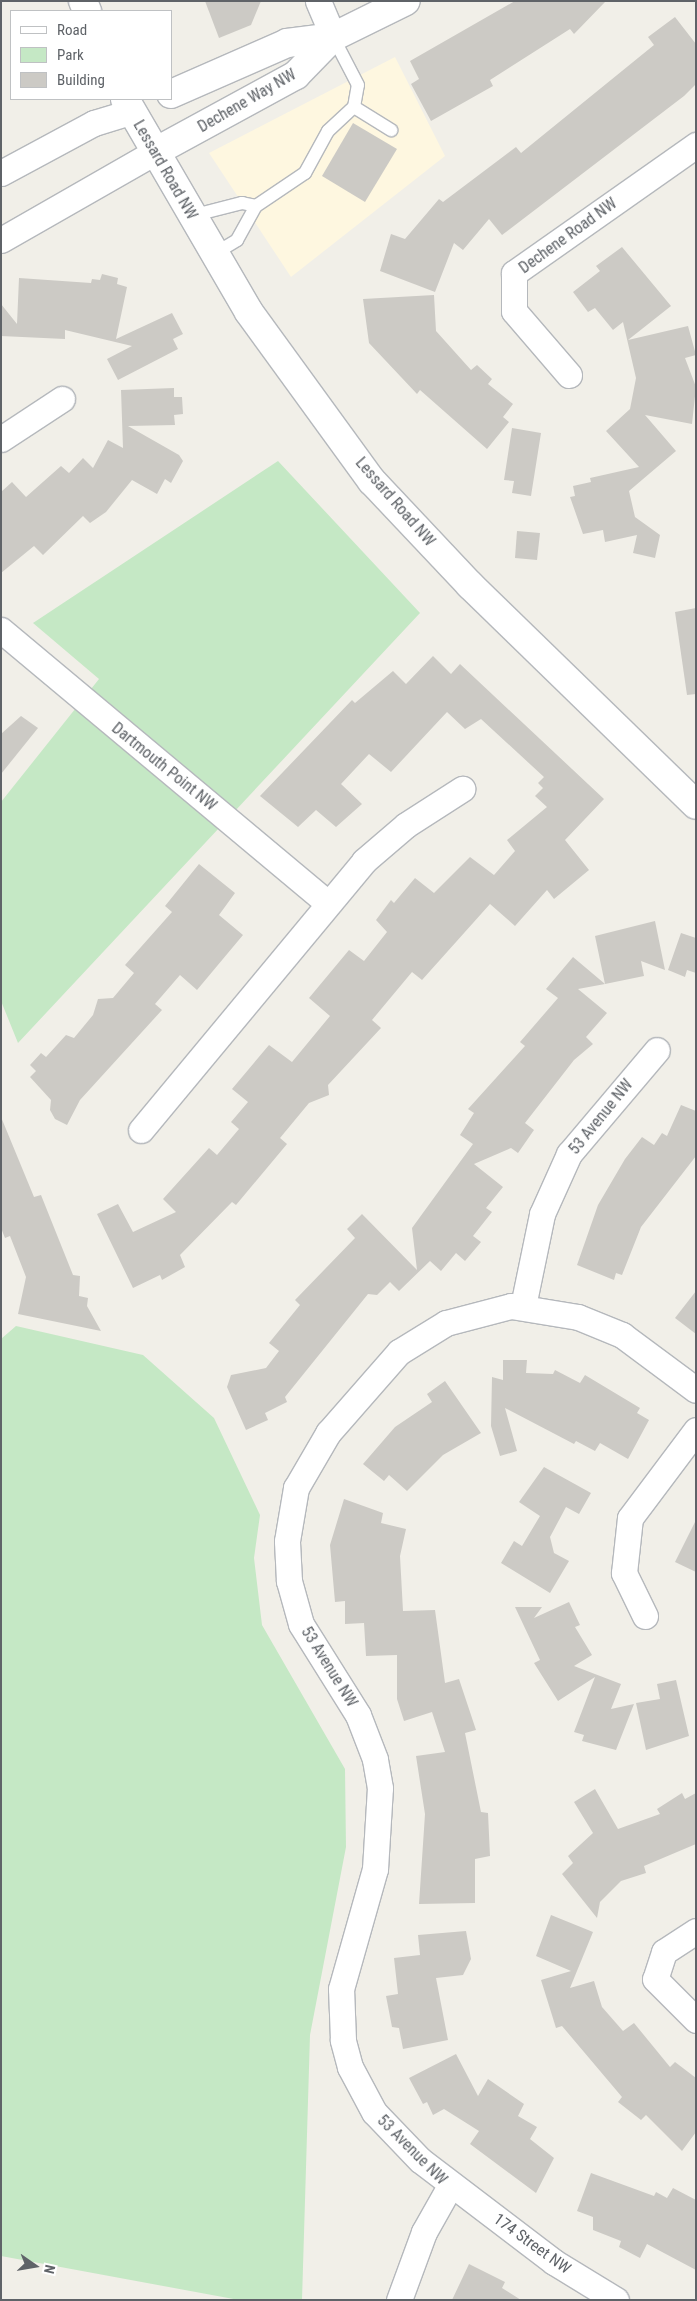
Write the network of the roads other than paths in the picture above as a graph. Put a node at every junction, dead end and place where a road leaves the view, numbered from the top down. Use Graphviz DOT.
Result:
graph roads {
  1 [pos="318,1"];
  2 [pos="406,1"];
  3 [pos="333,37"];
  4 [pos="172,94"];
  5 [pos="156,100"];
  6 [pos="128,105"];
  7 [pos="354,107"];
  8 [pos="391,130"];
  9 [pos="696,145"];
  10 [pos="153,153"];
  11 [pos="1,173"];
  12 [pos="256,206"];
  13 [pos="191,216"];
  14 [pos="1,240"];
  15 [pos="214,254"];
  16 [pos="569,375"];
  17 [pos="62,399"];
  18 [pos="1,439"];
  19 [pos="1,630"];
  20 [pos="462,790"];
  21 [pos="696,805"];
  22 [pos="328,903"];
  23 [pos="657,1050"];
  24 [pos="141,1130"];
  25 [pos="523,1306"];
  26 [pos="696,1390"];
  27 [pos="696,1430"];
  28 [pos="645,1616"];
  29 [pos="696,1931"];
  30 [pos="696,2020"];
  31 [pos="451,2184"];
  32 [pos="399,2300"];
  33 [pos="616,2300"];
  1 -- 3 [label="street"];
  2 -- 3 [label="main road, Dechene Way NW"];
  3 -- 4 [label="main road, Dechene Way NW"];
  3 -- 7 [label="lane"];
  3 -- 10 [label="main road, Dechene Way NW"];
  5 -- 6 [label="main road"];
  6 -- 10 [label="main road, Lessard Road NW"];
  6 -- 11 [label="street"];
  7 -- 8 [label="lane"];
  7 -- 12 [label="lane"];
  9 -- 16 [label="street, Dechene Road NW"];
  10 -- 13 [label="main road, Lessard Road NW"];
  10 -- 14 [label="street"];
  12 -- 13 [label="lane"];
  12 -- 15 [label="lane"];
  13 -- 15 [label="main road, Lessard Road NW"];
  15 -- 21 [label="main road, Lessard Road NW"];
  17 -- 18 [label="street"];
  19 -- 22 [label="street, Dartmouth Point NW"];
  20 -- 22 [label="street"];
  22 -- 24 [label="street"];
  23 -- 25 [label="street, 53 Avenue NW"];
  25 -- 26 [label="street"];
  25 -- 31 [label="street, 53 Avenue NW"];
  27 -- 28 [label="street"];
  29 -- 30 [label="street"];
  31 -- 32 [label="street, 53 Avenue NW"];
  31 -- 33 [label="street, 174 Street NW"];
}
